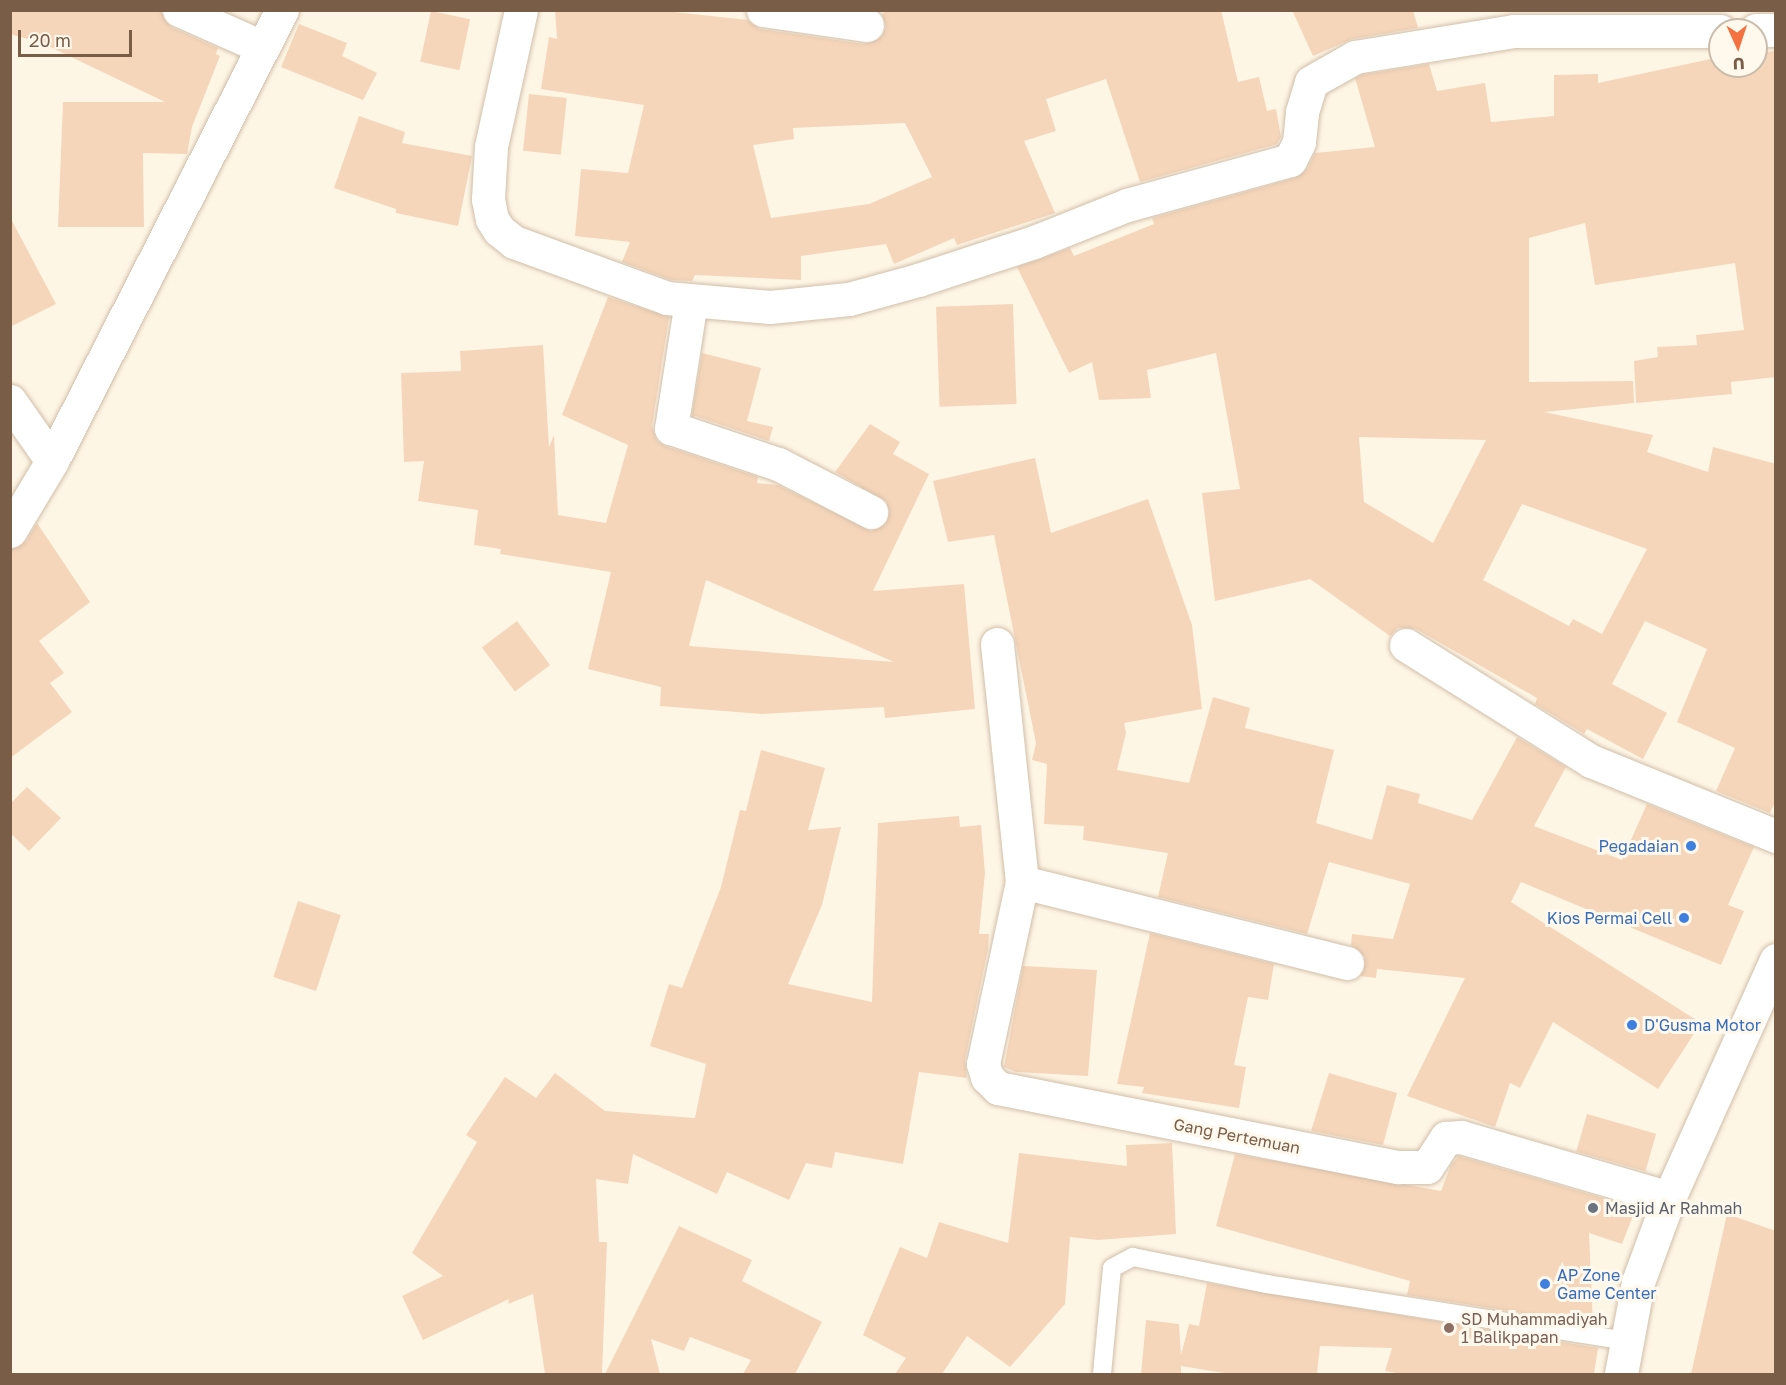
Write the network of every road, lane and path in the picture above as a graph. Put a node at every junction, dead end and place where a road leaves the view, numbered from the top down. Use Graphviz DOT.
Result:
graph roads {
  1 [pos="179,10"];
  2 [pos="282,10"];
  3 [pos="521,10"];
  4 [pos="763,10"];
  5 [pos="867,25"];
  6 [pos="1708,31"];
  7 [pos="262,47"];
  8 [pos="691,301"];
  9 [pos="10,401"];
  10 [pos="52,461"];
  11 [pos="871,512"];
  12 [pos="10,531"];
  13 [pos="997,644"];
  14 [pos="1406,645"];
  15 [pos="1776,836"];
  16 [pos="1022,882"];
  17 [pos="1776,960"];
  18 [pos="1347,963"];
  19 [pos="1669,1198"];
  20 [pos="1625,1341"];
  21 [pos="1102,1374"];
  22 [pos="1621,1374"];
  1 -- 7 [label="street"];
  2 -- 7 [label="street"];
  3 -- 8 [label="street"];
  4 -- 5 [label="street"];
  6 -- 8 [label="street"];
  7 -- 10 [label="street"];
  8 -- 11 [label="street"];
  9 -- 10 [label="street"];
  10 -- 12 [label="street"];
  13 -- 16 [label="street, Gang Pertemuan"];
  14 -- 15 [label="street"];
  16 -- 18 [label="street"];
  16 -- 19 [label="street, Gang Pertemuan"];
  17 -- 19 [label="street"];
  19 -- 20 [label="street"];
  20 -- 21 [label="lane"];
  20 -- 22 [label="street"];
}
